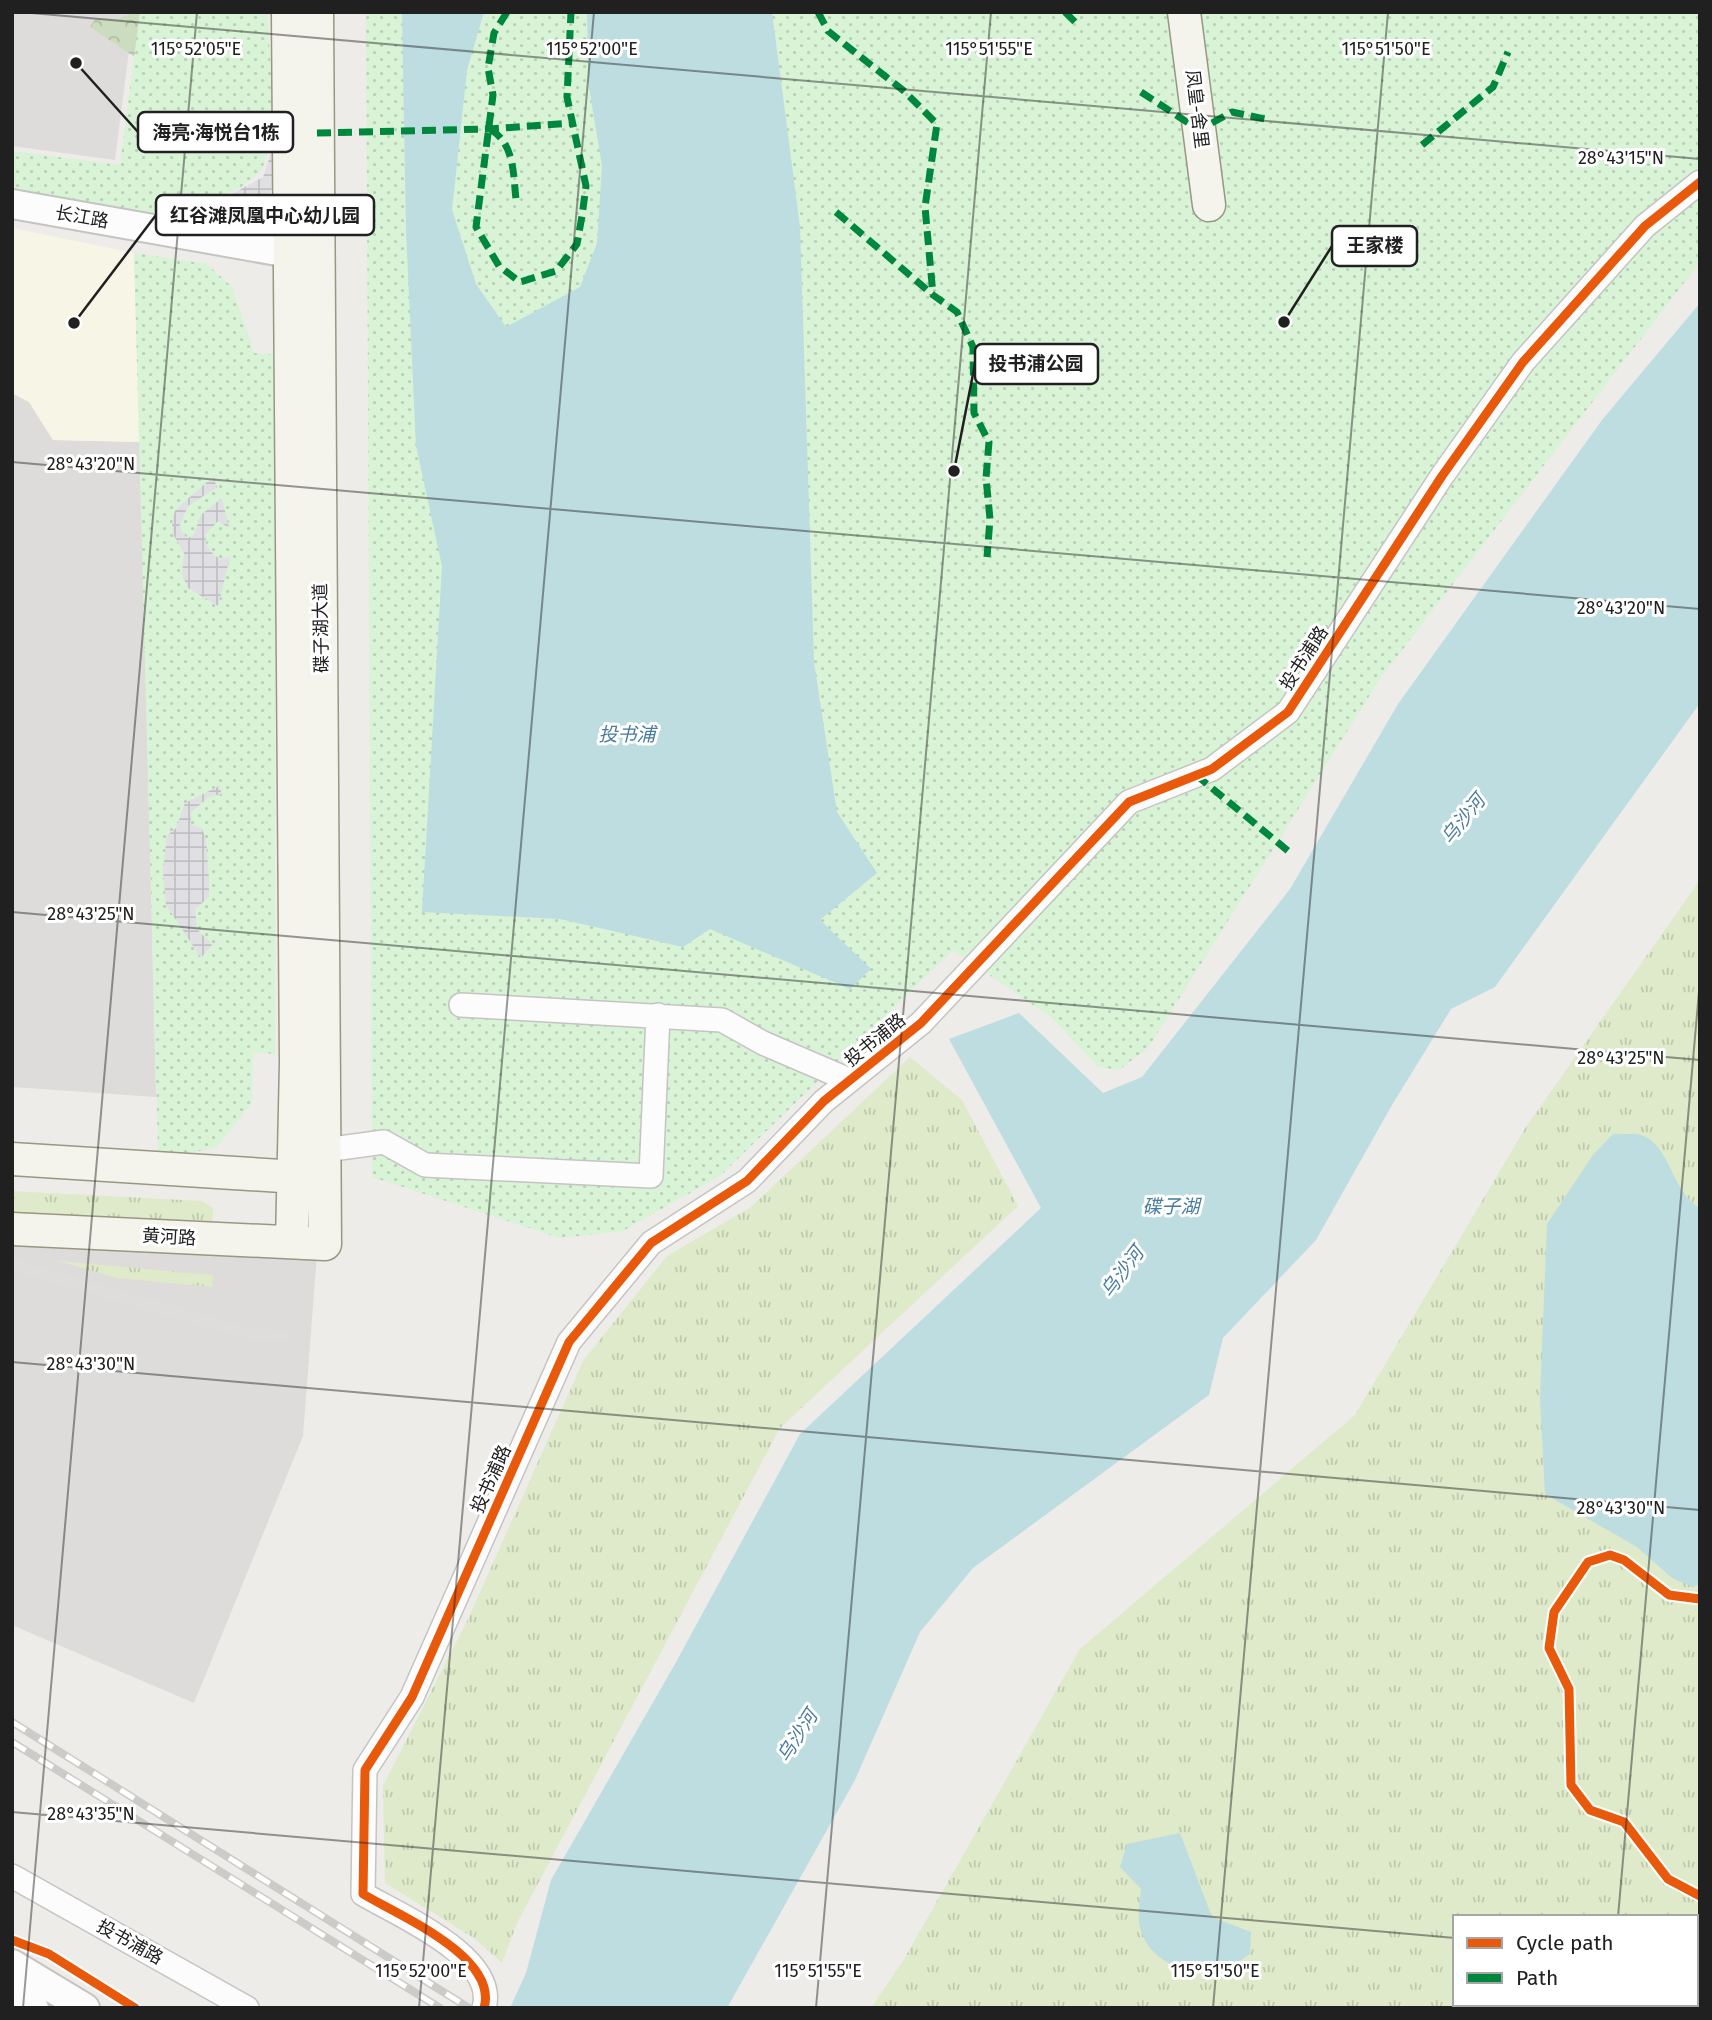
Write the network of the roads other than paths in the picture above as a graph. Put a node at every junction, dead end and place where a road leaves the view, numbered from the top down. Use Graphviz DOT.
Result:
graph roads {
  1 [pos="288,12"];
  2 [pos="317,12"];
  3 [pos="1184,12"];
  4 [pos="1700,181"];
  5 [pos="12,204"];
  6 [pos="1209,205"];
  7 [pos="305,256"];
  8 [pos="461,1005"];
  9 [pos="658,1015"];
  10 [pos="849,1080"];
  11 [pos="12,1159"];
  12 [pos="325,1164"];
  13 [pos="294,1176"];
  14 [pos="12,1229"];
  15 [pos="292,1242"];
  16 [pos="325,1244"];
  17 [pos="12,1876"];
  18 [pos="12,1964"];
  19 [pos="12,1994"];
  20 [pos="34,2008"];
  21 [pos="85,2008"];
  22 [pos="247,2008"];
  23 [pos="484,2008"];
  1 -- 7 [label="main road, 碟子湖大道"];
  2 -- 7 [label="main road, 碟子湖大道"];
  3 -- 6 [label="main road, 凤皇-舍里"];
  4 -- 10 [label="street, 投书浦路"];
  5 -- 7 [label="street, 长江路"];
  7 -- 12 [label="main road, 碟子湖大道"];
  7 -- 13 [label="main road, 碟子湖大道"];
  8 -- 9 [label="street"];
  9 -- 10 [label="street"];
  9 -- 12 [label="street"];
  10 -- 23 [label="street, 投书浦路"];
  11 -- 13 [label="main road"];
  12 -- 13 [label="main road"];
  12 -- 16 [label="main road, 碟子湖大道"];
  13 -- 15 [label="main road, 碟子湖大道"];
  14 -- 15 [label="main road, 黄河路"];
  15 -- 16 [label="main road, 黄河路"];
  17 -- 22 [label="street, 投书浦路"];
  18 -- 21 [label="street"];
  19 -- 20 [label="street"];
}
